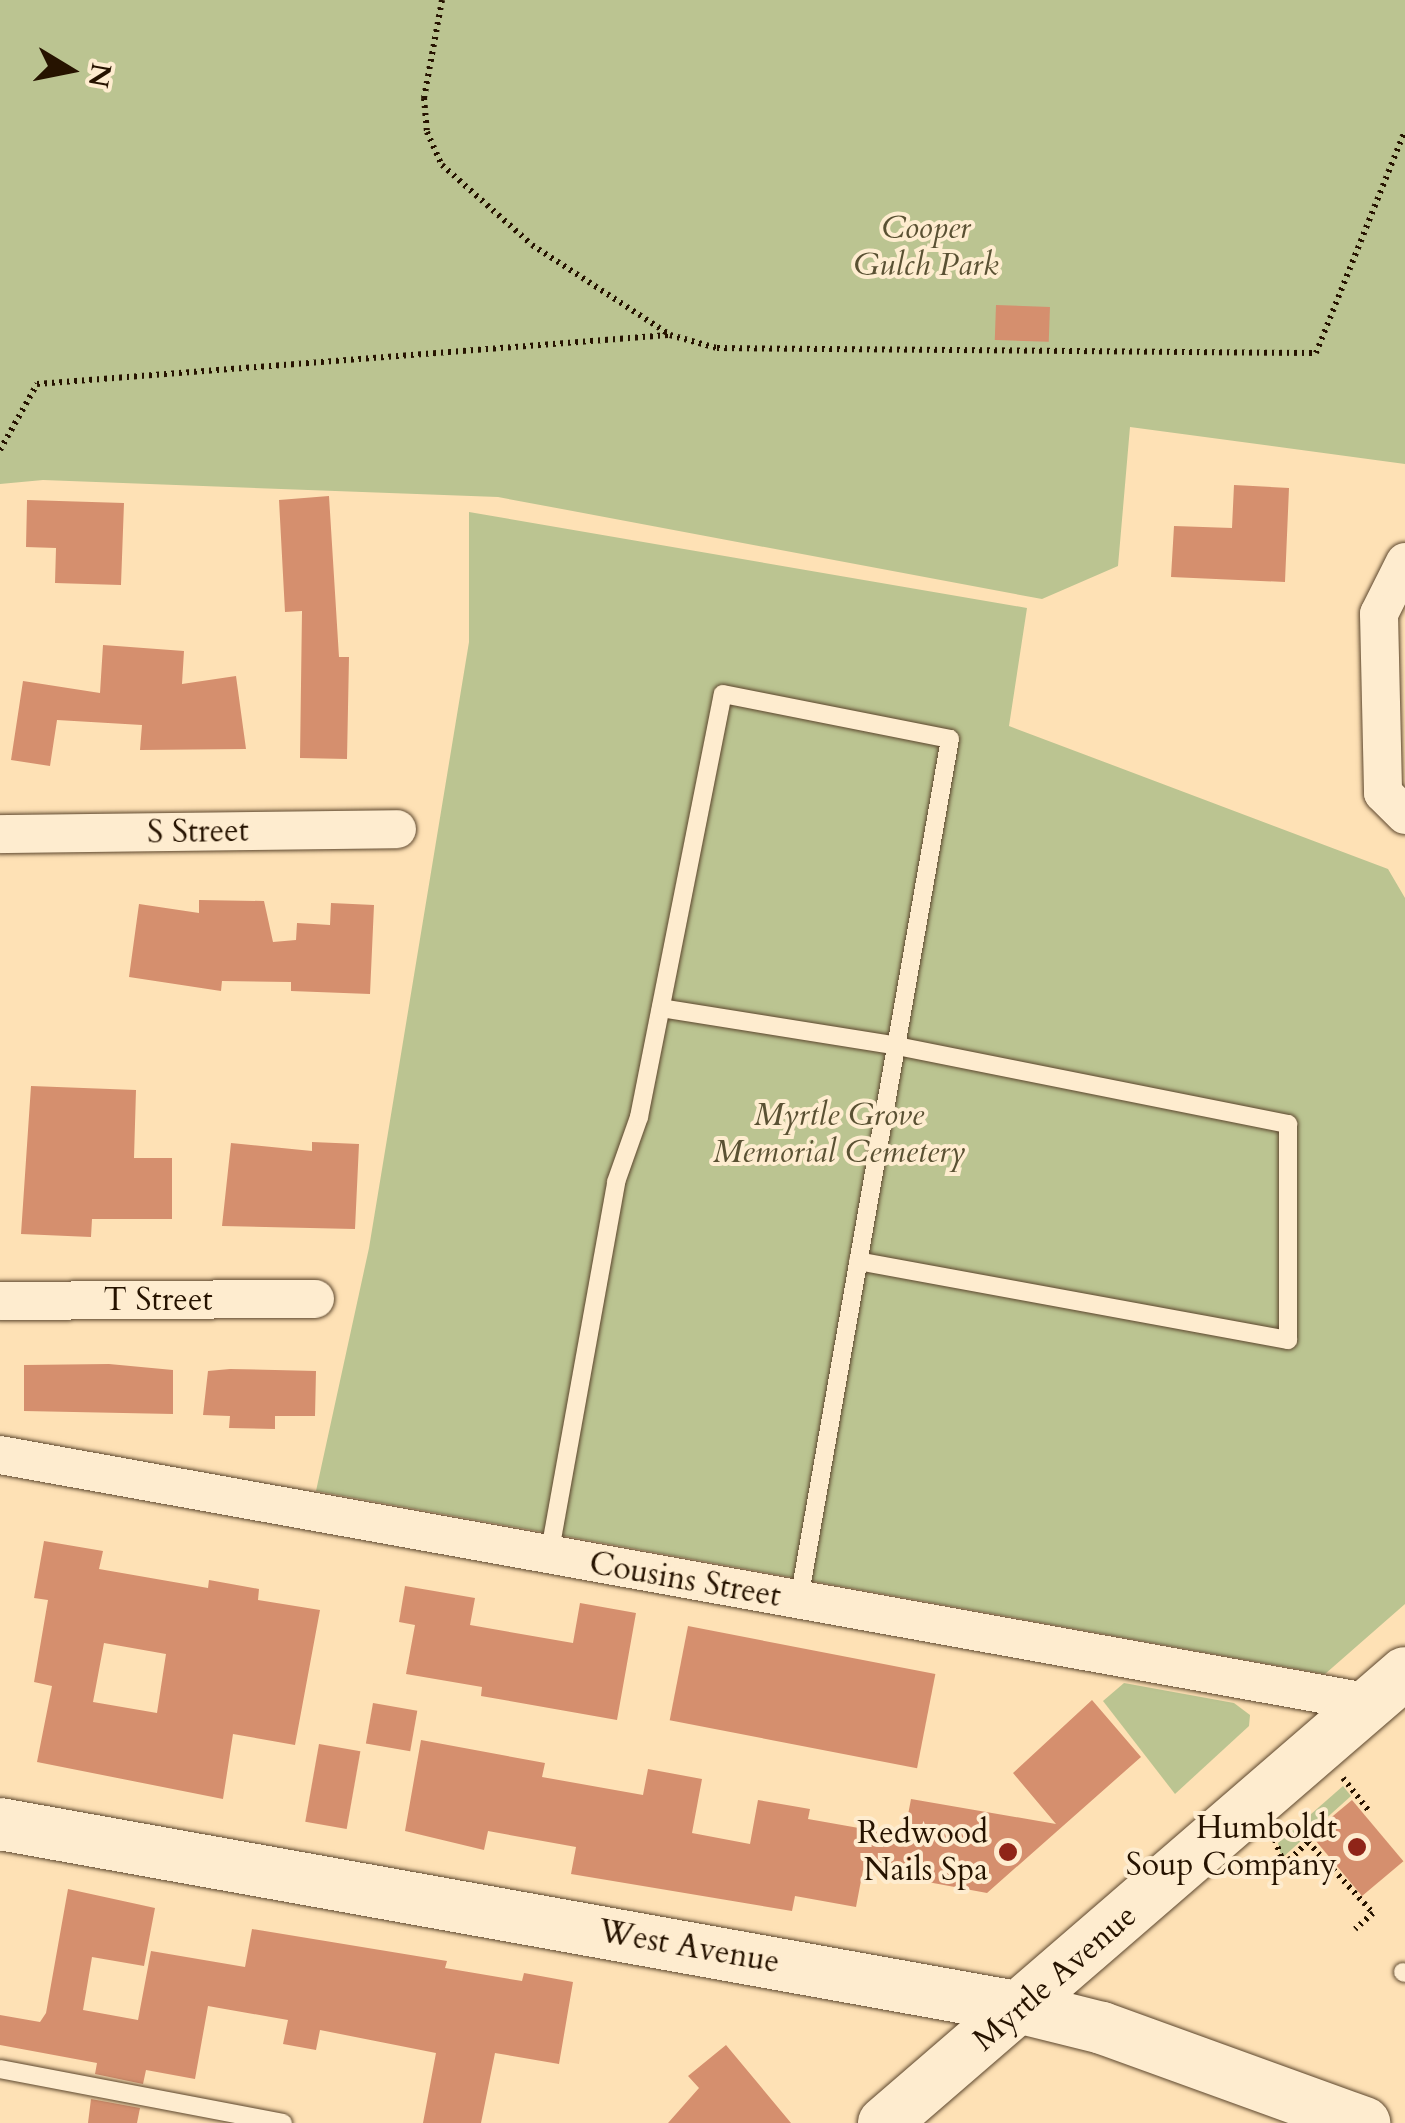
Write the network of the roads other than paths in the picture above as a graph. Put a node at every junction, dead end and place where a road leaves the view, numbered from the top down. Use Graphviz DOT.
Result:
graph roads {
  1 [pos="1402,574"];
  2 [pos="1398,810"];
  3 [pos="397,830"];
  4 [pos="0,834"];
  5 [pos="661,1008"];
  6 [pos="897,1046"];
  7 [pos="858,1261"];
  8 [pos="315,1298"];
  9 [pos="0,1301"];
  10 [pos="0,1455"];
  11 [pos="549,1556"];
  12 [pos="800,1600"];
  13 [pos="1388,1688"];
  14 [pos="0,1824"];
  15 [pos="1022,2008"];
  16 [pos="0,2069"];
  17 [pos="283,2123"];
  18 [pos="884,2123"];
  19 [pos="1364,2123"];
  1 -- 2 [label="street"];
  3 -- 4 [label="street, S Street"];
  5 -- 6 [label="lane"];
  5 -- 6 [label="lane"];
  5 -- 11 [label="lane"];
  6 -- 7 [label="lane"];
  6 -- 7 [label="lane"];
  7 -- 12 [label="lane"];
  8 -- 9 [label="street, T Street"];
  10 -- 11 [label="street, Cousins Street"];
  11 -- 12 [label="street, Cousins Street"];
  12 -- 13 [label="street, Cousins Street"];
  13 -- 15 [label="main road, Myrtle Avenue"];
  14 -- 15 [label="main road, West Avenue"];
  15 -- 18 [label="main road, Myrtle Avenue"];
  15 -- 19 [label="main road, West Avenue"];
  16 -- 17 [label="lane"];
}
